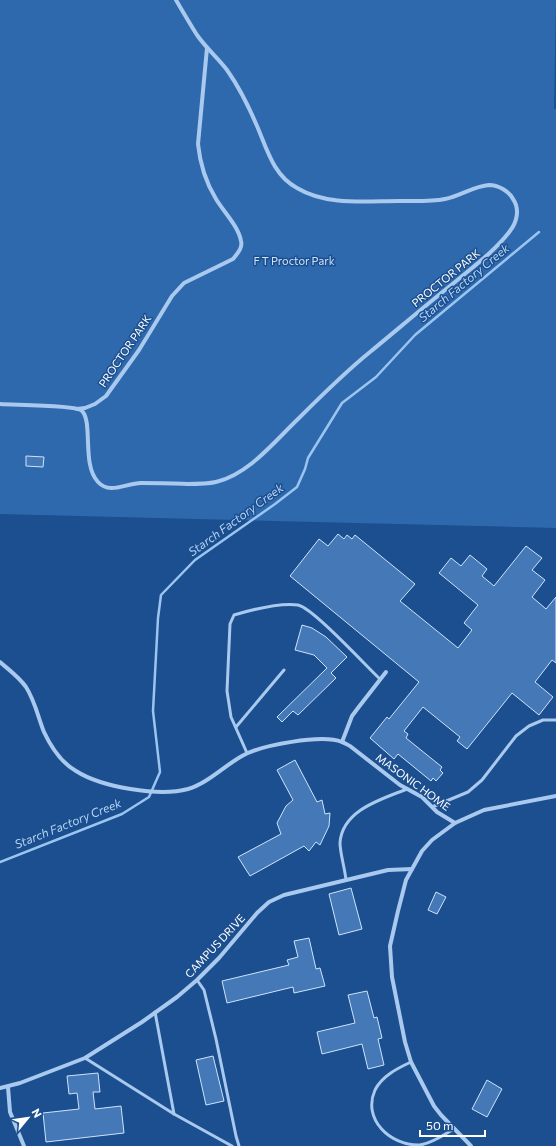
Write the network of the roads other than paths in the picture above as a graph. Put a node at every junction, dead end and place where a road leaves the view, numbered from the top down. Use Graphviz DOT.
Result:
graph roads {
  1 [pos="176,0"];
  2 [pos="207,48"];
  3 [pos="0,404"];
  4 [pos="77,409"];
  5 [pos="0,662"];
  6 [pos="284,670"];
  7 [pos="386,672"];
  8 [pos="380,679"];
  9 [pos="556,720"];
  10 [pos="236,727"];
  11 [pos="342,742"];
  12 [pos="247,753"];
  13 [pos="407,789"];
  14 [pos="556,796"];
  15 [pos="432,807"];
  16 [pos="455,823"];
  17 [pos="412,869"];
  18 [pos="346,880"];
  19 [pos="197,980"];
  20 [pos="154,1012"];
  21 [pos="85,1058"];
  22 [pos="411,1062"];
  23 [pos="8,1087"];
  24 [pos="0,1088"];
  25 [pos="174,1114"];
  26 [pos="454,1128"];
  27 [pos="24,1146"];
  28 [pos="232,1146"];
  29 [pos="239,1146"];
  30 [pos="471,1146"];
  1 -- 2 [label="street, PROCTOR PARK"];
  2 -- 4 [label="street, PROCTOR PARK"];
  2 -- 4 [label="street, PROCTOR PARK"];
  3 -- 4 [label="street, PROCTOR PARK"];
  5 -- 12 [label="street, MASONIC HOME"];
  6 -- 10 [label="lane"];
  7 -- 8 [label="street"];
  8 -- 10 [label="lane"];
  8 -- 11 [label="street"];
  9 -- 15 [label="lane"];
  10 -- 12 [label="lane"];
  11 -- 12 [label="street, MASONIC HOME"];
  11 -- 13 [label="street, MASONIC HOME"];
  13 -- 15 [label="street, MASONIC HOME"];
  13 -- 18 [label="lane"];
  14 -- 16 [label="street, MASONIC HOME"];
  15 -- 16 [label="street, MASONIC HOME"];
  16 -- 17 [label="street, MASONIC HOME"];
  17 -- 18 [label="street, CAMPUS DRIVE"];
  17 -- 22 [label="street, MASONIC HOME"];
  18 -- 19 [label="street, CAMPUS DRIVE"];
  19 -- 20 [label="street, CAMPUS DRIVE"];
  19 -- 29 [label="lane"];
  20 -- 21 [label="street, CAMPUS DRIVE"];
  20 -- 25 [label="lane"];
  21 -- 23 [label="street, CAMPUS DRIVE"];
  21 -- 25 [label="lane"];
  22 -- 26 [label="street, MASONIC HOME"];
  22 -- 26 [label="lane"];
  23 -- 24 [label="street, CAMPUS DRIVE"];
  23 -- 27 [label="street"];
  25 -- 28 [label="lane"];
  26 -- 30 [label="street, MASONIC HOME"];
}
